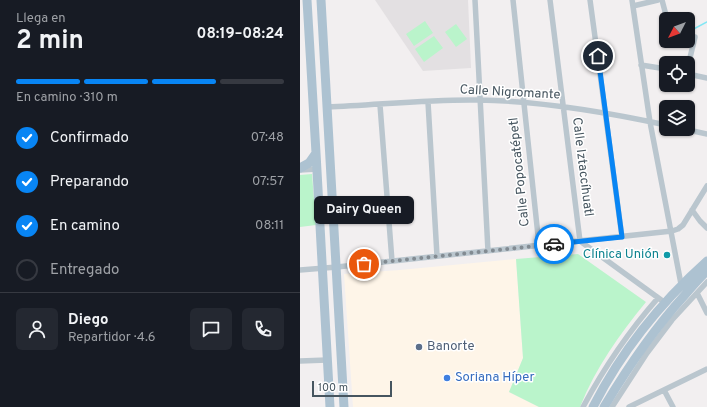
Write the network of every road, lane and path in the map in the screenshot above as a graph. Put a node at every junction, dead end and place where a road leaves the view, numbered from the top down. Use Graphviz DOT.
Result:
graph roads {
  1 [pos="307,0"];
  2 [pos="321,0"];
  3 [pos="476,0"];
  4 [pos="513,0"];
  5 [pos="550,0"];
  6 [pos="590,0"];
  7 [pos="658,0"];
  8 [pos="662,0"];
  9 [pos="633,3"];
  10 [pos="665,12"];
  11 [pos="641,65"];
  12 [pos="659,68"];
  13 [pos="695,75"];
  14 [pos="707,78"];
  15 [pos="326,95"];
  16 [pos="312,98"];
  17 [pos="479,100"];
  18 [pos="428,102"];
  19 [pos="524,103"];
  20 [pos="380,105"];
  21 [pos="327,107"];
  22 [pos="563,107"];
  23 [pos="605,113"];
  24 [pos="650,122"];
  25 [pos="659,124"];
  26 [pos="695,131"];
  27 [pos="707,134"];
  28 [pos="316,153"];
  29 [pos="300,169"];
  30 [pos="316,169"];
  31 [pos="707,186"];
  32 [pos="692,210"];
  33 [pos="707,228"];
  34 [pos="672,231"];
  35 [pos="622,237"];
  36 [pos="580,241"];
  37 [pos="539,245"];
  38 [pos="488,251"];
  39 [pos="437,256"];
  40 [pos="707,260"];
  41 [pos="392,261"];
  42 [pos="337,267"];
  43 [pos="322,268"];
  44 [pos="300,270"];
  45 [pos="707,271"];
  46 [pos="707,282"];
  47 [pos="681,284"];
  48 [pos="697,293"];
  49 [pos="661,300"];
  50 [pos="707,313"];
  51 [pos="328,360"];
  52 [pos="300,361"];
  53 [pos="707,369"];
  54 [pos="664,390"];
  55 [pos="330,407"];
  56 [pos="344,407"];
  57 [pos="583,407"];
  58 [pos="593,407"];
  59 [pos="604,407"];
  60 [pos="612,407"];
  61 [pos="629,407"];
  62 [pos="673,407"];
  1 -- 16 [label="main road"];
  2 -- 15 [label="main road"];
  3 -- 17 [label="street"];
  4 -- 19 [label="street, Calle Popocatépetl"];
  5 -- 22 [label="street, Calle Iztaccíhuatl"];
  6 -- 23 [label="street"];
  7 -- 9 [label="street"];
  8 -- 10 [label="street"];
  9 -- 11 [label="street"];
  11 -- 12 [label="street"];
  11 -- 24 [label="street"];
  13 -- 14 [label="street"];
  15 -- 16 [label="main road"];
  15 -- 21 [label="main road"];
  16 -- 28 [label="main road"];
  17 -- 18 [label="street, Calle Nigromante"];
  17 -- 19 [label="street, Calle Nigromante"];
  17 -- 38 [label="street"];
  18 -- 20 [label="street, Calle Nigromante"];
  18 -- 39 [label="street"];
  19 -- 22 [label="street, Calle Nigromante"];
  19 -- 37 [label="street, Calle Popocatépetl"];
  20 -- 21 [label="street, Calle Nigromante"];
  20 -- 41 [label="street"];
  21 -- 42 [label="main road"];
  22 -- 23 [label="street, Calle Nigromante"];
  22 -- 36 [label="street, Calle Iztaccíhuatl"];
  23 -- 24 [label="street, Calle Nigromante"];
  23 -- 35 [label="street"];
  24 -- 25 [label="street, Calle Nigromante"];
  24 -- 34 [label="street"];
  26 -- 27 [label="street"];
  28 -- 29 [label="main road"];
  28 -- 30 [label="main road"];
  29 -- 30 [label="street"];
  30 -- 43 [label="main road"];
  31 -- 32 [label="street"];
  32 -- 33 [label="street"];
  32 -- 34 [label="street"];
  34 -- 35 [label="street"];
  34 -- 47 [label="street"];
  35 -- 36 [label="street"];
  36 -- 37 [label="street"];
  36 -- 49 [label="street"];
  37 -- 38 [label="street"];
  38 -- 39 [label="street"];
  39 -- 41 [label="street"];
  40 -- 47 [label="main road"];
  41 -- 42 [label="street"];
  42 -- 43 [label="street"];
  42 -- 56 [label="main road"];
  43 -- 44 [label="street"];
  43 -- 51 [label="main road"];
  45 -- 59 [label="main road"];
  46 -- 48 [label="street"];
  47 -- 49 [label="main road"];
  48 -- 50 [label="street"];
  48 -- 60 [label="street"];
  49 -- 57 [label="street"];
  49 -- 58 [label="main road"];
  51 -- 52 [label="street"];
  51 -- 55 [label="main road"];
  53 -- 54 [label="street"];
  54 -- 61 [label="street"];
  54 -- 62 [label="street"];
}
